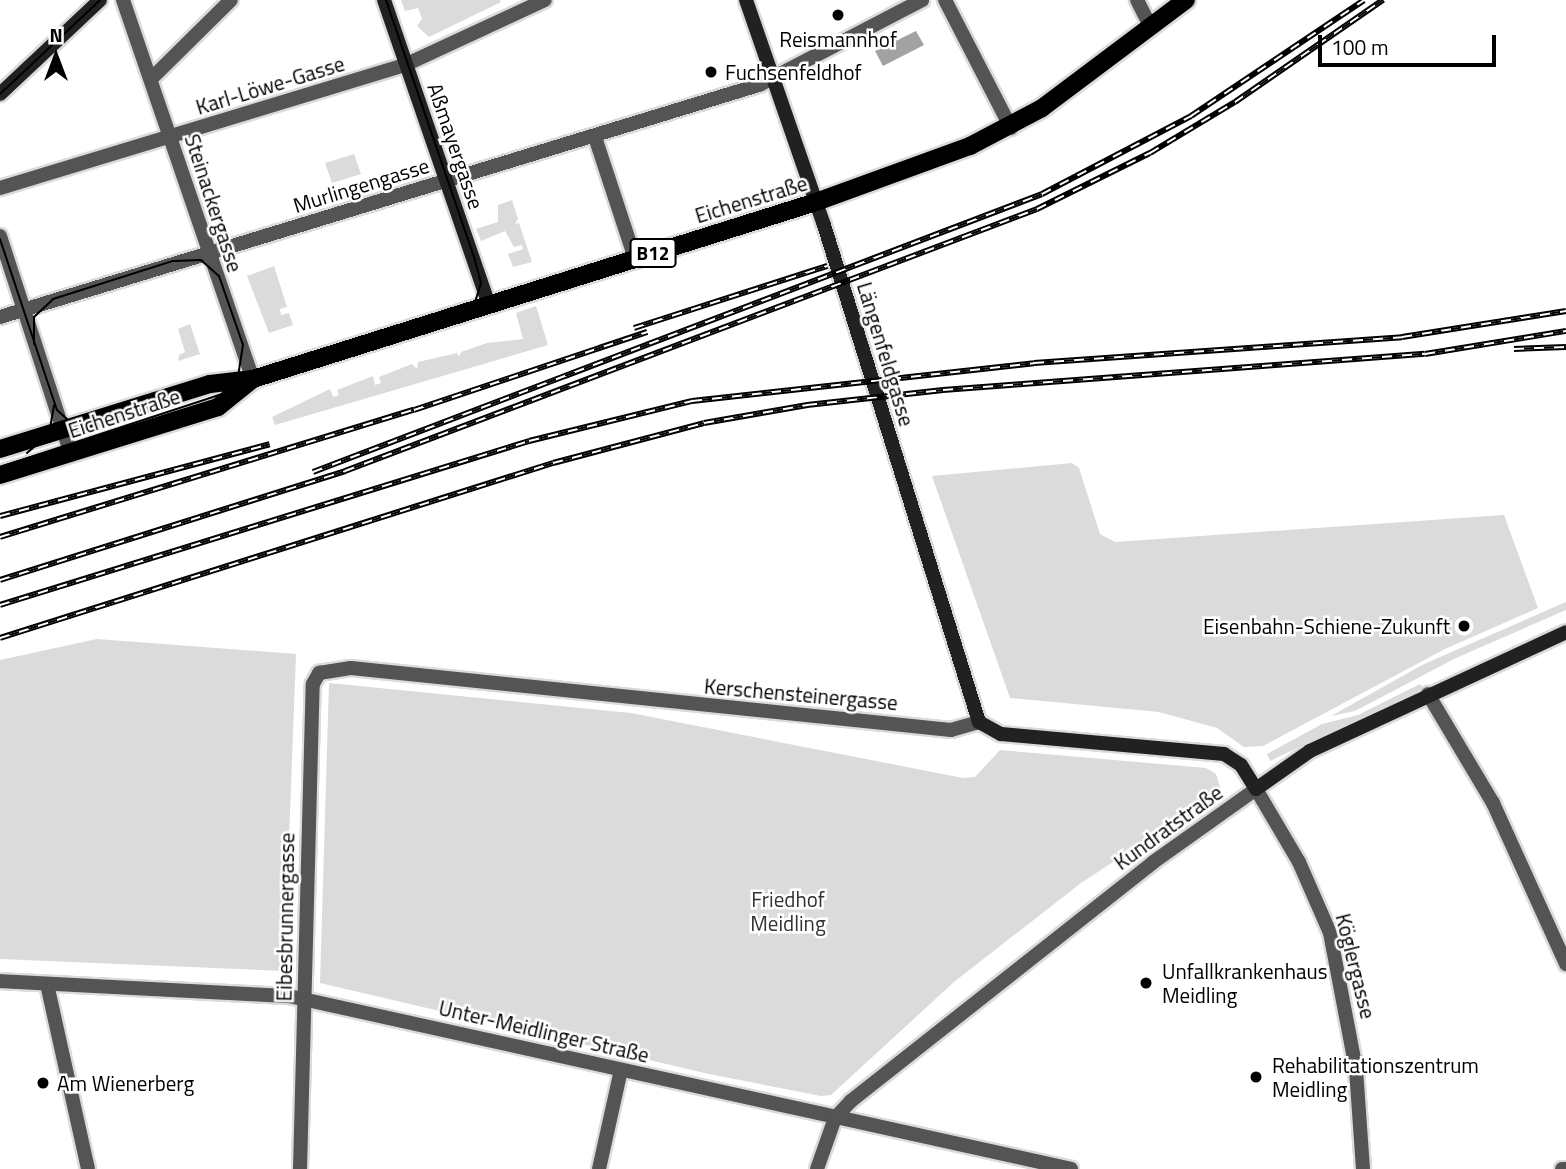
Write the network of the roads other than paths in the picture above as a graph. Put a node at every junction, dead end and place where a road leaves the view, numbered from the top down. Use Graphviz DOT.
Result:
graph roads {
  1 [pos="100,0"];
  2 [pos="122,0"];
  3 [pos="231,0"];
  4 [pos="384,0"];
  5 [pos="545,0"];
  6 [pos="746,0"];
  7 [pos="922,0"];
  8 [pos="945,0"];
  9 [pos="1137,0"];
  10 [pos="1186,0"];
  11 [pos="1151,27"];
  12 [pos="405,65"];
  13 [pos="773,78"];
  14 [pos="151,79"];
  15 [pos="0,94"];
  16 [pos="1011,128"];
  17 [pos="596,137"];
  18 [pos="171,138"];
  19 [pos="445,182"];
  20 [pos="0,188"];
  21 [pos="817,202"];
  22 [pos="0,236"];
  23 [pos="207,253"];
  24 [pos="635,259"];
  25 [pos="489,305"];
  26 [pos="24,309"];
  27 [pos="0,317"];
  28 [pos="253,379"];
  29 [pos="64,429"];
  30 [pos="0,449"];
  31 [pos="71,454"];
  32 [pos="0,475"];
  33 [pos="1566,632"];
  34 [pos="323,670"];
  35 [pos="1428,694"];
  36 [pos="979,722"];
  37 [pos="1256,789"];
  38 [pos="1566,964"];
  39 [pos="0,981"];
  40 [pos="47,984"];
  41 [pos="303,999"];
  42 [pos="621,1070"];
  43 [pos="835,1118"];
  44 [pos="88,1169"];
  45 [pos="300,1169"];
  46 [pos="599,1169"];
  47 [pos="817,1169"];
  48 [pos="1072,1169"];
  49 [pos="1363,1169"];
  1 -- 15 [label="street"];
  2 -- 14 [label="street, Steinackergasse"];
  3 -- 14 [label="street"];
  4 -- 12 [label="street, Aßmayergasse"];
  5 -- 12 [label="street, Karl-Löwe-Gasse"];
  6 -- 13 [label="street, Längenfeldgasse"];
  7 -- 13 [label="street, Murlingengasse"];
  8 -- 16 [label="street"];
  9 -- 11 [label="street"];
  10 -- 11 [label="main road, Eichenstraße / B12"];
  11 -- 16 [label="main road, Eichenstraße / B12"];
  12 -- 18 [label="street, Karl-Löwe-Gasse"];
  12 -- 19 [label="street, Aßmayergasse"];
  13 -- 17 [label="street, Murlingengasse"];
  13 -- 21 [label="street, Längenfeldgasse"];
  14 -- 18 [label="street, Steinackergasse"];
  16 -- 21 [label="main road, Eichenstraße / B12"];
  17 -- 19 [label="street, Murlingengasse"];
  17 -- 24 [label="street"];
  18 -- 20 [label="street, Karl-Löwe-Gasse"];
  18 -- 23 [label="street, Steinackergasse"];
  19 -- 23 [label="street, Murlingengasse"];
  19 -- 25 [label="street, Aßmayergasse"];
  21 -- 24 [label="main road, Eichenstraße / B12"];
  21 -- 36 [label="street, Längenfeldgasse"];
  22 -- 26 [label="street"];
  23 -- 26 [label="street, Murlingengasse"];
  23 -- 28 [label="street, Steinackergasse"];
  24 -- 25 [label="main road, Eichenstraße / B12"];
  25 -- 28 [label="main road, Eichenstraße / B12"];
  26 -- 27 [label="street, Murlingengasse"];
  26 -- 29 [label="street"];
  28 -- 29 [label="main road, Eichenstraße / B12"];
  28 -- 31 [label="main road, Eichenstraße / B12"];
  29 -- 30 [label="main road, Eichenstraße / B12"];
  29 -- 31 [label="street"];
  31 -- 32 [label="main road, Eichenstraße / B12"];
  33 -- 35 [label="street, Kundratstraße"];
  34 -- 36 [label="street, Kerschensteinergasse"];
  34 -- 41 [label="street, Eibesbrunnergasse"];
  35 -- 37 [label="street, Kundratstraße"];
  35 -- 38 [label="street"];
  36 -- 37 [label="street"];
  37 -- 43 [label="street, Kundratstraße"];
  37 -- 49 [label="street, Köglergasse"];
  39 -- 40 [label="street, Unter-Meidlinger Straße"];
  40 -- 41 [label="street, Unter-Meidlinger Straße"];
  40 -- 44 [label="street"];
  41 -- 42 [label="street, Unter-Meidlinger Straße"];
  41 -- 45 [label="street, Eibesbrunnergasse"];
  42 -- 43 [label="street, Unter-Meidlinger Straße"];
  42 -- 46 [label="street"];
  43 -- 47 [label="street"];
  43 -- 48 [label="street, Unter-Meidlinger Straße"];
}
